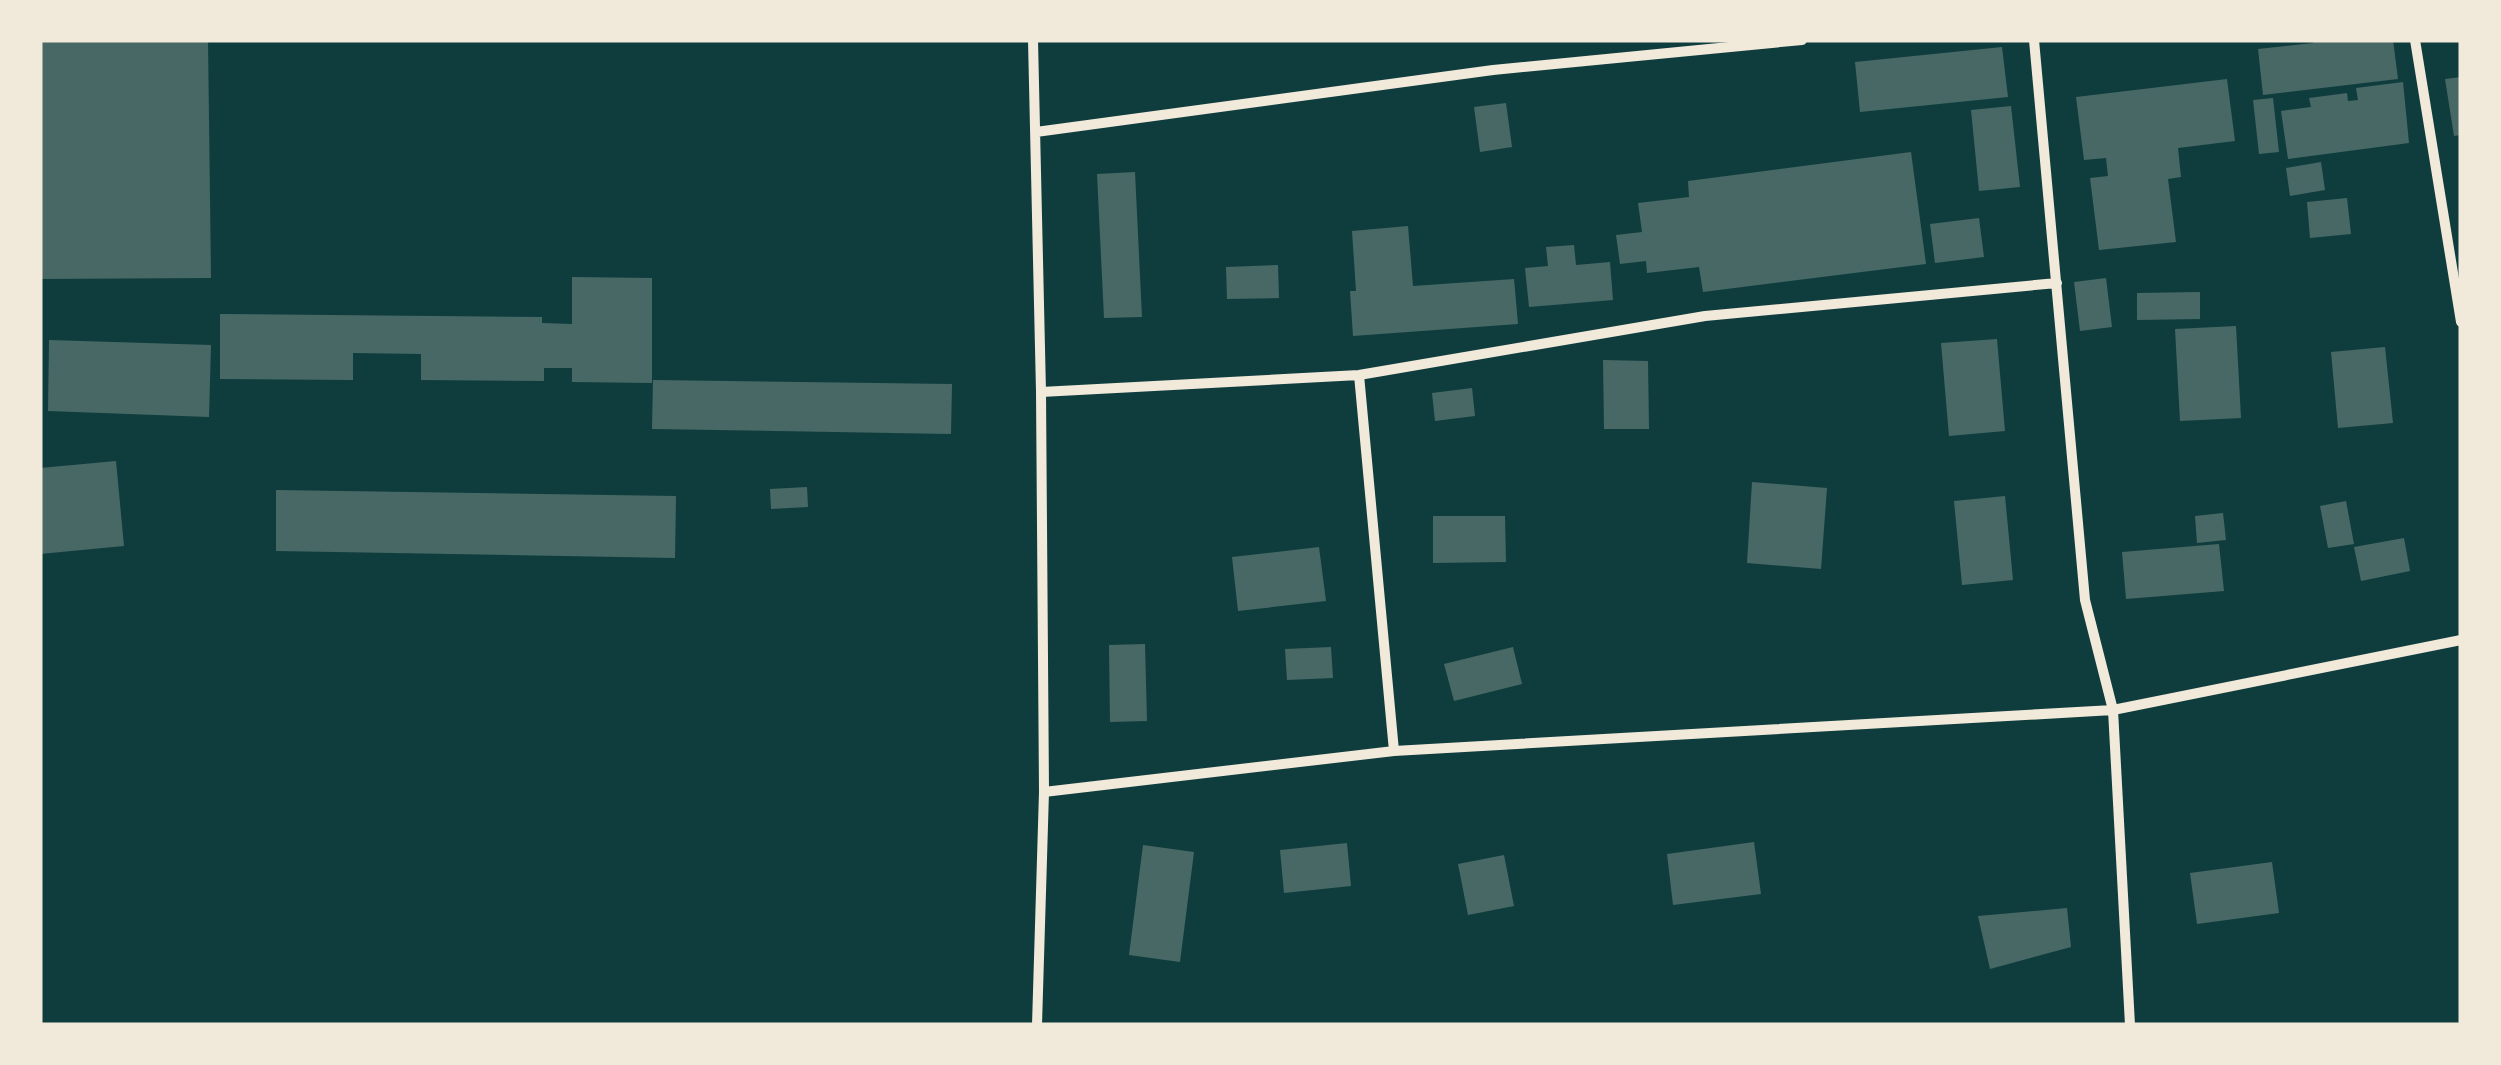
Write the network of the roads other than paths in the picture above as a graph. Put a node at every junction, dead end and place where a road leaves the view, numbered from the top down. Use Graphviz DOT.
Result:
graph roads {
  1 [pos="1033,40"];
  2 [pos="1802,40"];
  3 [pos="2034,40"];
  4 [pos="2414,40"];
  5 [pos="1036,132"];
  6 [pos="2057,283"];
  7 [pos="2461,322"];
  8 [pos="1360,374"];
  9 [pos="1041,392"];
  10 [pos="2461,640"];
  11 [pos="2113,710"];
  12 [pos="1394,751"];
  13 [pos="1044,792"];
  14 [pos="1037,1025"];
  15 [pos="2130,1025"];
  1 -- 5 [label="street"];
  2 -- 5 [label="street"];
  3 -- 6 [label="street"];
  4 -- 7 [label="street"];
  5 -- 9 [label="street"];
  6 -- 8 [label="street"];
  6 -- 11 [label="street"];
  8 -- 9 [label="street"];
  8 -- 12 [label="street"];
  9 -- 13 [label="street"];
  10 -- 11 [label="street"];
  11 -- 12 [label="street"];
  11 -- 15 [label="street"];
  12 -- 13 [label="street"];
  13 -- 14 [label="street"];
}
